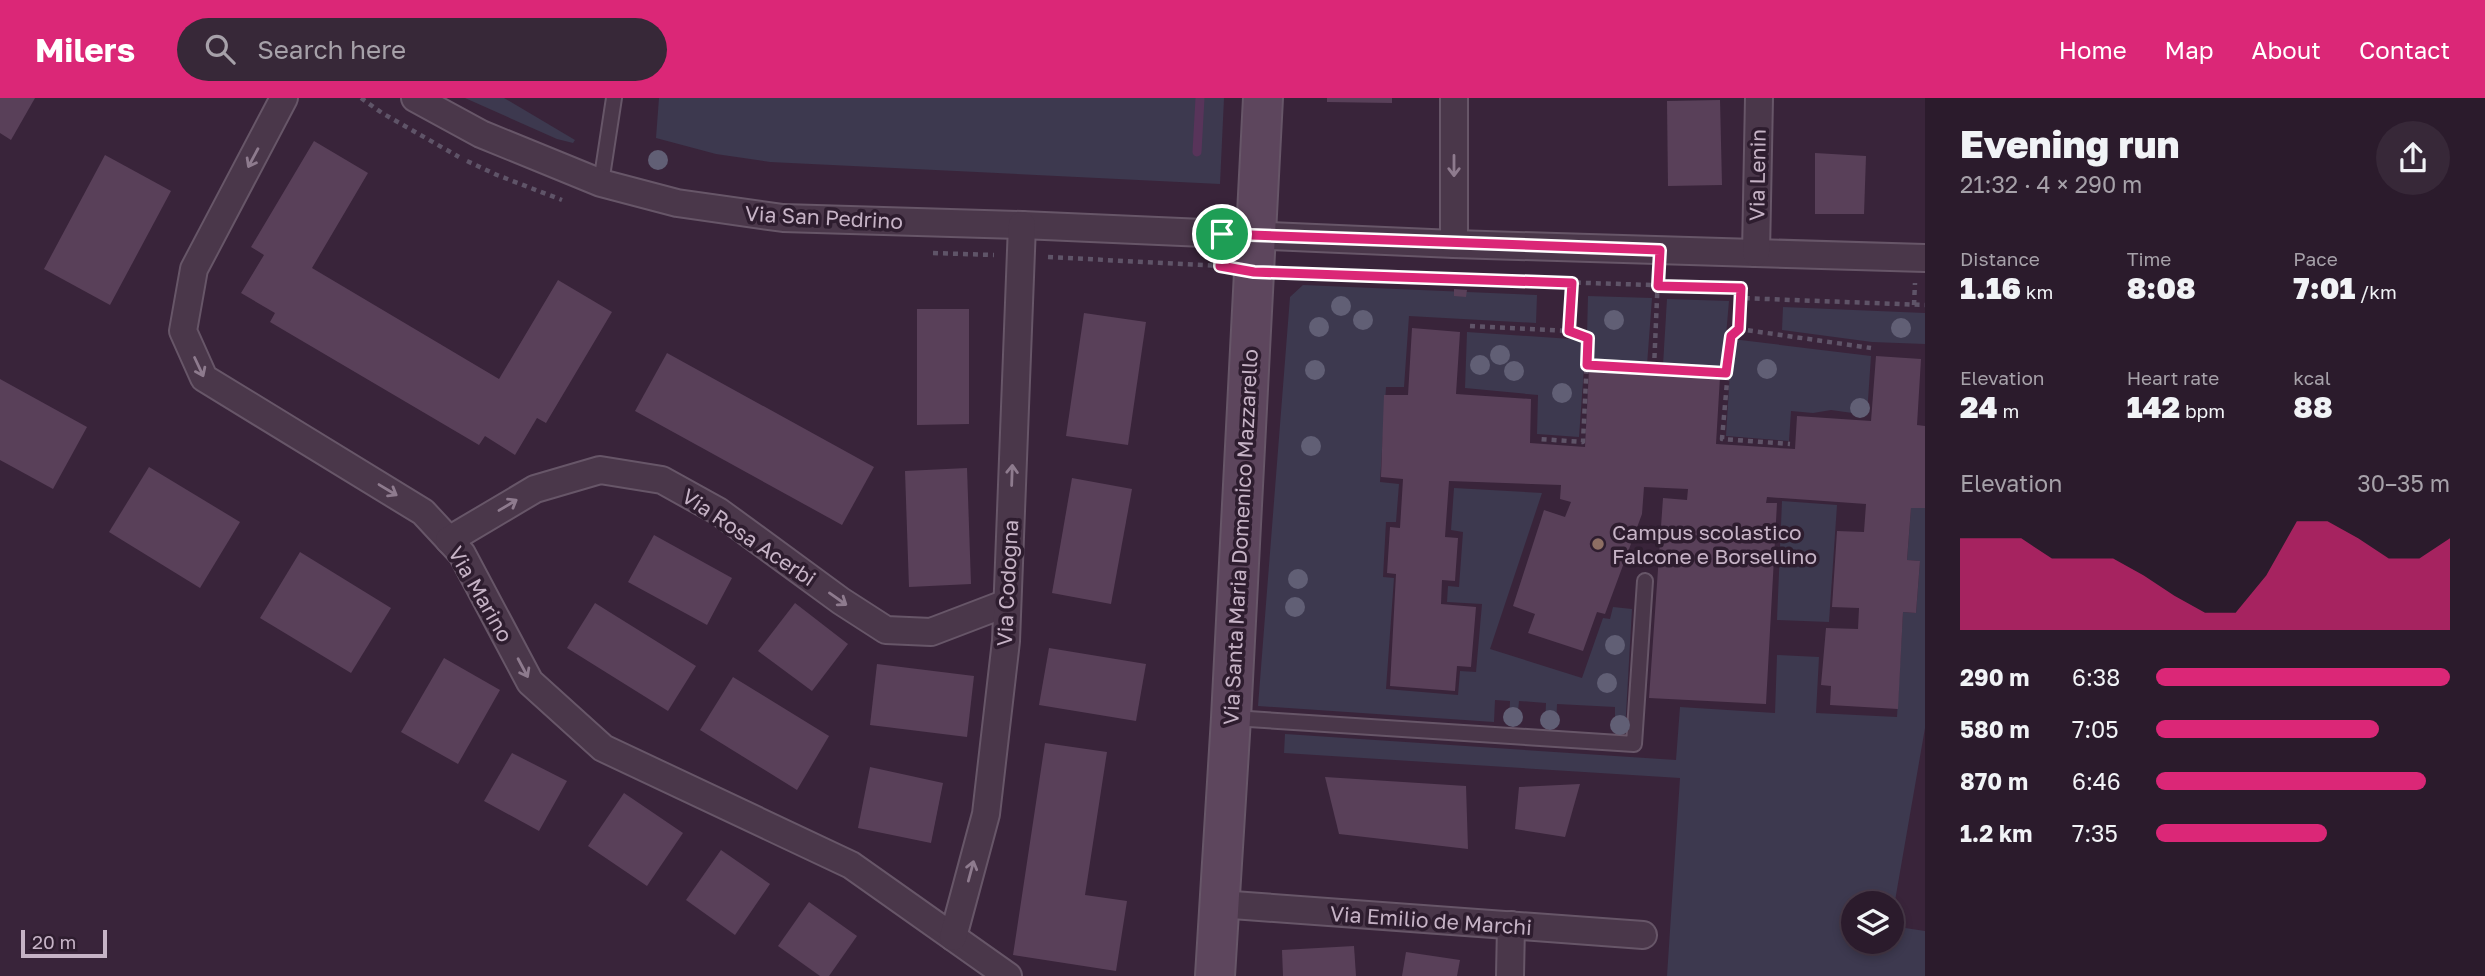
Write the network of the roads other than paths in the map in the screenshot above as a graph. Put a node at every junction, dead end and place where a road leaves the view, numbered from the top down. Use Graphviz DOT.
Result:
graph roads {
  1 [pos="284,98"];
  2 [pos="415,98"];
  3 [pos="614,98"];
  4 [pos="1262,98"];
  5 [pos="1454,98"];
  6 [pos="1759,98"];
  7 [pos="601,183"];
  8 [pos="1022,225"];
  9 [pos="1454,244"];
  10 [pos="1244,247"];
  11 [pos="1756,253"];
  12 [pos="1925,258"];
  13 [pos="449,540"];
  14 [pos="1645,581"];
  15 [pos="1007,603"];
  16 [pos="1231,718"];
  17 [pos="1219,904"];
  18 [pos="1511,925"];
  19 [pos="1643,935"];
  20 [pos="953,937"];
  21 [pos="1008,976"];
  22 [pos="1215,976"];
  23 [pos="1510,976"];
  1 -- 13 [label="street, Via Marino, one-way"];
  2 -- 7 [label="street, Via San Pedrino"];
  3 -- 7 [label="lane"];
  4 -- 10 [label="street, Via Santa Maria Domenico Mazzarello"];
  5 -- 9 [label="street, one-way"];
  6 -- 11 [label="street, Via Lenin"];
  7 -- 8 [label="street, Via San Pedrino"];
  8 -- 10 [label="street, Via San Pedrino"];
  15 -- 8 [label="street, Via Codogna, one-way"];
  9 -- 10 [label="street, Via San Pedrino"];
  9 -- 11 [label="street, Via San Pedrino"];
  10 -- 16 [label="street, Via Santa Maria Domenico Mazzarello"];
  11 -- 12 [label="street, Via San Pedrino"];
  13 -- 15 [label="street, Via Rosa Acerbi, one-way"];
  13 -- 20 [label="street, Via Marino, one-way"];
  14 -- 16 [label="lane"];
  20 -- 15 [label="street, Via Codogna, one-way"];
  16 -- 17 [label="street, Via Santa Maria Domenico Mazzarello"];
  17 -- 18 [label="street, Via Emilio de Marchi"];
  17 -- 22 [label="street, Via Santa Maria Domenico Mazzarello"];
  18 -- 19 [label="street, Via Emilio de Marchi"];
  18 -- 23 [label="street"];
  20 -- 21 [label="street, Via Marino"];
}
